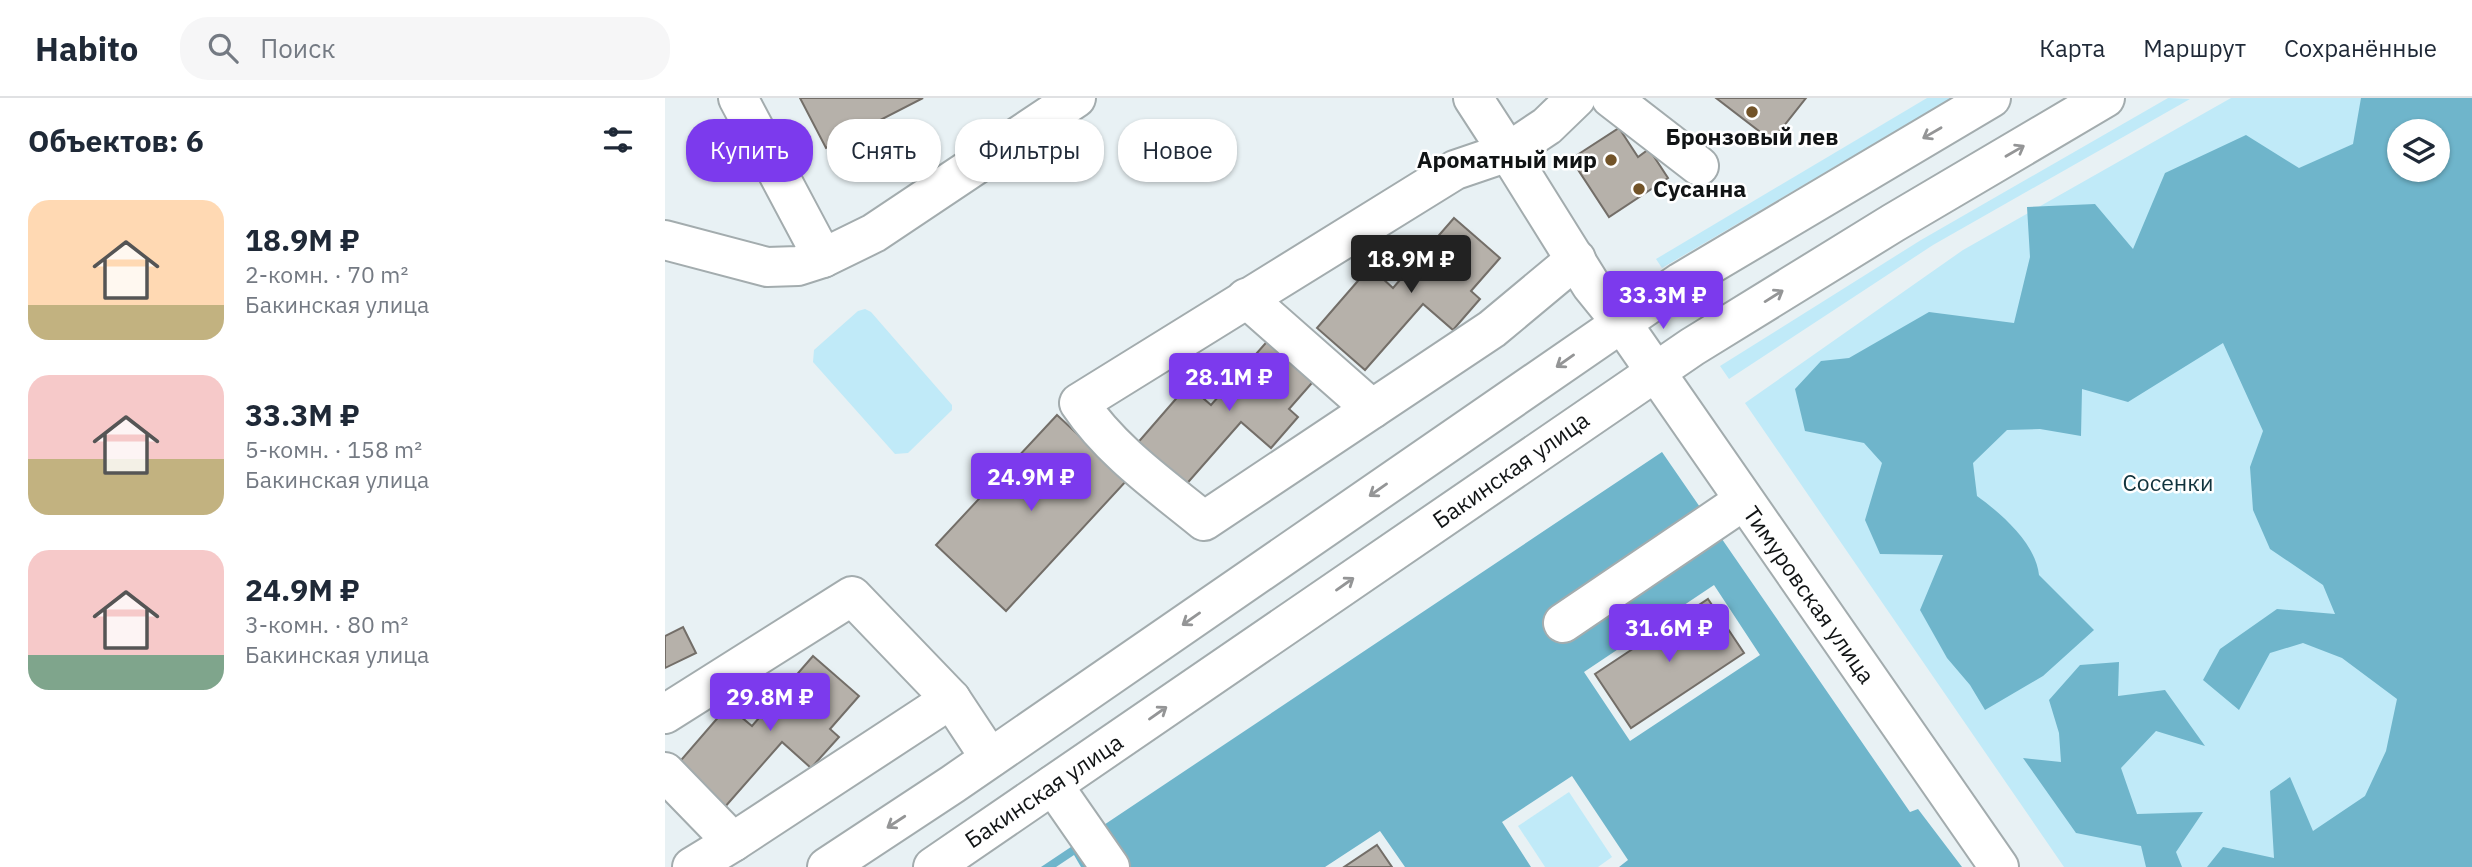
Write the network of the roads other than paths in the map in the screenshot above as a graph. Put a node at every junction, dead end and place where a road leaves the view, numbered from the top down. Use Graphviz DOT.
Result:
graph roads {
  1 [pos="738,98"];
  2 [pos="1076,98"];
  3 [pos="1473,98"];
  4 [pos="1576,98"];
  5 [pos="1611,98"];
  6 [pos="1991,98"];
  7 [pos="2105,98"];
  8 [pos="1509,152"];
  9 [pos="1699,166"];
  10 [pos="665,240"];
  11 [pos="823,258"];
  12 [pos="1576,259"];
  13 [pos="1246,299"];
  14 [pos="1621,322"];
  15 [pos="1654,372"];
  16 [pos="1372,409"];
  17 [pos="1743,501"];
  18 [pos="1563,623"];
  19 [pos="951,698"];
  20 [pos="665,714"];
  21 [pos="990,758"];
  22 [pos="665,772"];
  23 [pos="1053,785"];
  24 [pos="733,842"];
  25 [pos="692,867"];
  26 [pos="827,867"];
  27 [pos="933,867"];
  28 [pos="1110,867"];
  29 [pos="1999,867"];
  1 -- 11 [label="main road"];
  2 -- 11 [label="main road"];
  3 -- 8 [label="main road, Тимуровская улица"];
  4 -- 8 [label="main road"];
  5 -- 9 [label="main road"];
  6 -- 14 [label="main road, one-way"];
  15 -- 7 [label="main road, Бакинская улица, one-way"];
  8 -- 12 [label="main road, Тимуровская улица"];
  8 -- 13 [label="main road"];
  10 -- 11 [label="main road"];
  12 -- 14 [label="main road, Тимуровская улица"];
  12 -- 16 [label="main road"];
  13 -- 16 [label="main road"];
  13 -- 16 [label="main road"];
  14 -- 15 [label="main road, Тимуровская улица"];
  14 -- 21 [label="main road, one-way"];
  15 -- 17 [label="main road, Тимуровская улица"];
  23 -- 15 [label="main road, Бакинская улица, one-way"];
  17 -- 18 [label="main road"];
  17 -- 29 [label="main road, Тимуровская улица"];
  19 -- 20 [label="main road"];
  19 -- 21 [label="main road"];
  19 -- 24 [label="main road"];
  21 -- 26 [label="main road, one-way"];
  22 -- 24 [label="main road"];
  23 -- 27 [label="main road, Бакинская улица"];
  23 -- 28 [label="main road"];
  24 -- 25 [label="main road"];
}
